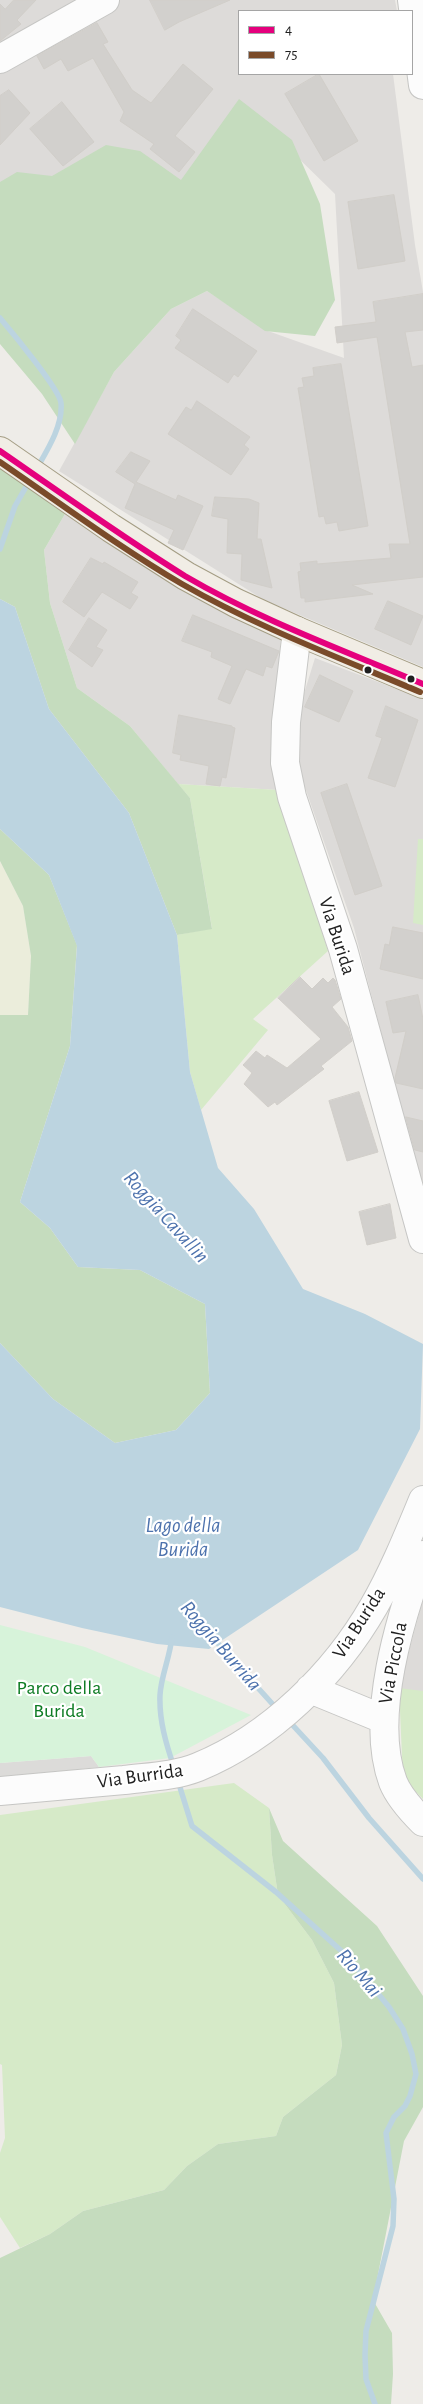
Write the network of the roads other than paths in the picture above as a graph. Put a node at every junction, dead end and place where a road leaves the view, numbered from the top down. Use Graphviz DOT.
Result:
graph roads {
  1 [pos="412,0"];
  2 [pos="98,1"];
  3 [pos="0,59"];
  4 [pos="423,85"];
  5 [pos="9,457"];
  6 [pos="297,631"];
  7 [pos="423,684"];
  8 [pos="423,1239"];
  9 [pos="423,1500"];
  10 [pos="420,1571"];
  11 [pos="302,1696"];
  12 [pos="383,1720"];
  13 [pos="268,1727"];
  14 [pos="0,1791"];
  15 [pos="423,1822"];
  1 -- 4 [label="street"];
  2 -- 3 [label="street"];
  5 -- 6 [label="main road"];
  6 -- 7 [label="main road"];
  6 -- 8 [label="street, Via Burida"];
  9 -- 11 [label="street, Via Burida"];
  10 -- 12 [label="street, Via Piccola"];
  11 -- 12 [label="street, Via Piccola"];
  11 -- 13 [label="street, Via Burida"];
  12 -- 15 [label="street, Via Piccola"];
  13 -- 14 [label="street, Via Burrida"];
}
